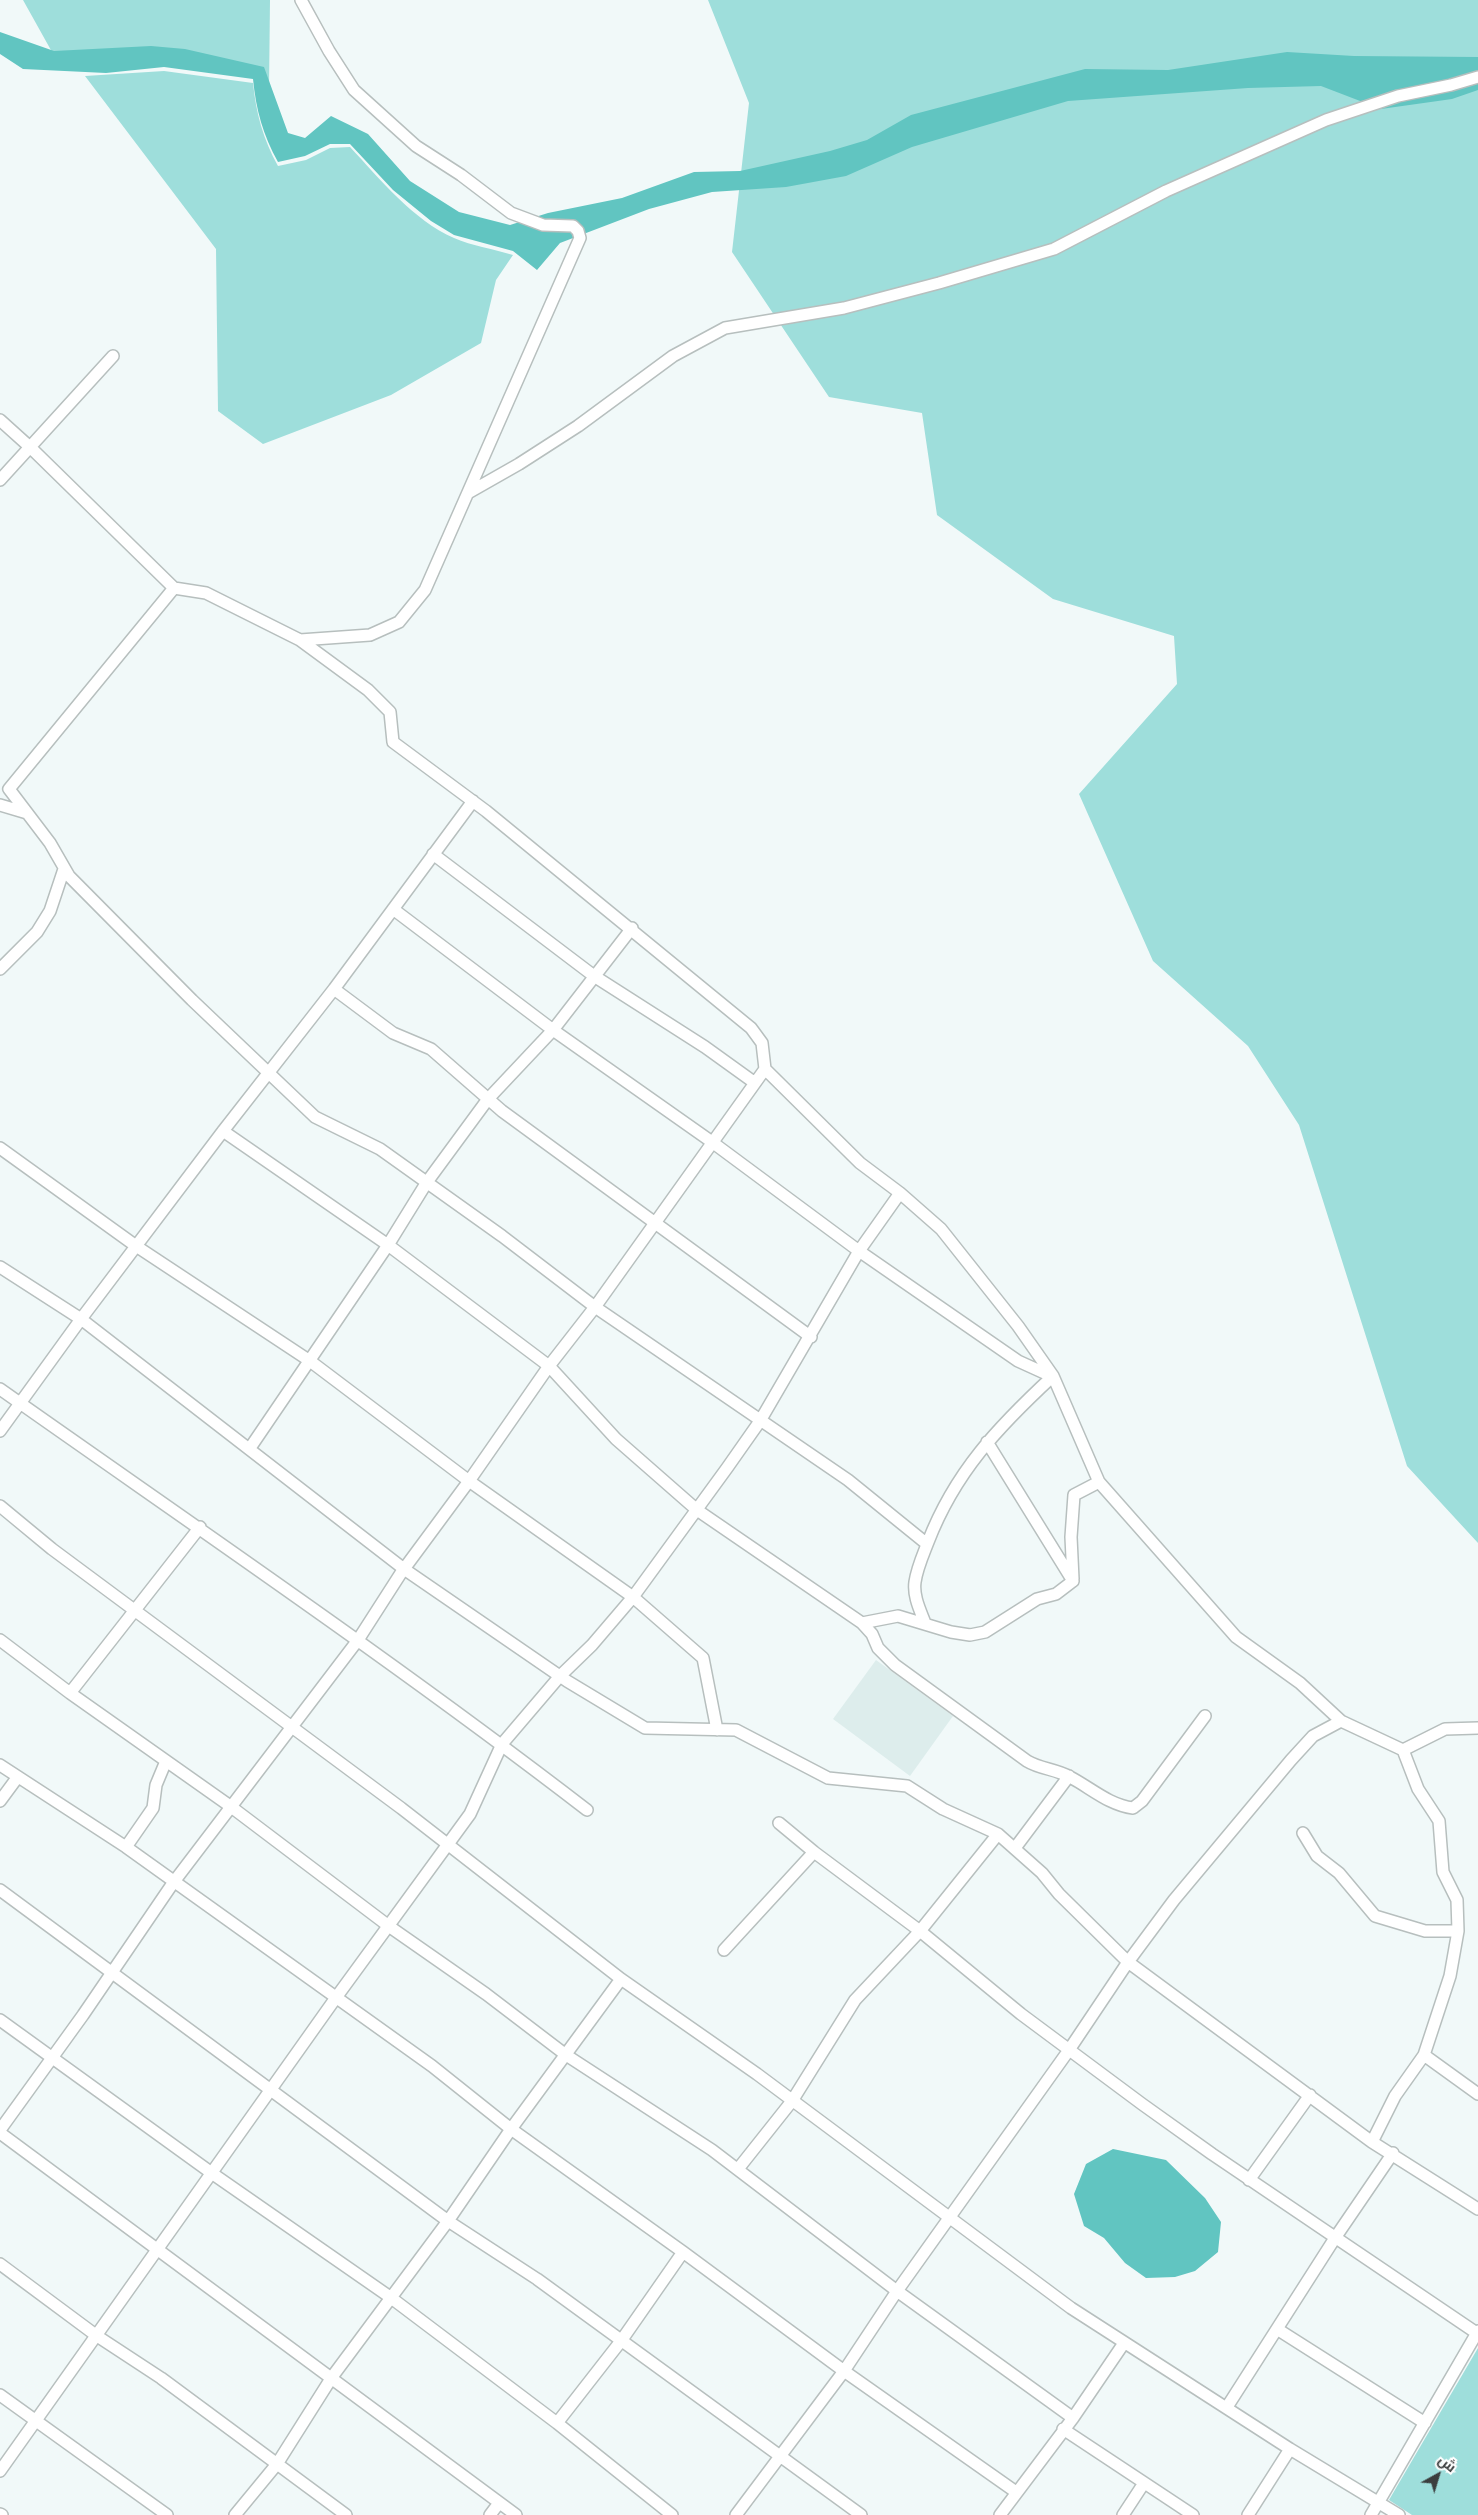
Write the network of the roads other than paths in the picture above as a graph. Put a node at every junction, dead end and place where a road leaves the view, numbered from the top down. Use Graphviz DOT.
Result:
graph roads {
  1 [pos="301,0"];
  2 [pos="1478,77"];
  3 [pos="113,356"];
  4 [pos="0,420"];
  5 [pos="32,448"];
  6 [pos="0,480"];
  7 [pos="468,493"];
  8 [pos="174,588"];
  9 [pos="300,640"];
  10 [pos="473,801"];
  11 [pos="3,809"];
  12 [pos="27,813"];
  13 [pos="433,854"];
  14 [pos="64,869"];
  15 [pos="393,908"];
  16 [pos="632,928"];
  17 [pos="0,969"];
  18 [pos="594,976"];
  19 [pos="334,990"];
  20 [pos="553,1030"];
  21 [pos="765,1070"];
  22 [pos="269,1075"];
  23 [pos="755,1083"];
  24 [pos="488,1099"];
  25 [pos="223,1132"];
  26 [pos="712,1142"];
  27 [pos="0,1148"];
  28 [pos="427,1182"];
  29 [pos="900,1193"];
  30 [pos="655,1223"];
  31 [pos="388,1245"];
  32 [pos="136,1246"];
  33 [pos="860,1251"];
  34 [pos="0,1267"];
  35 [pos="595,1307"];
  36 [pos="81,1319"];
  37 [pos="810,1337"];
  38 [pos="310,1361"];
  39 [pos="549,1366"];
  40 [pos="1053,1376"];
  41 [pos="0,1388"];
  42 [pos="20,1403"];
  43 [pos="760,1421"];
  44 [pos="0,1431"];
  45 [pos="987,1442"];
  46 [pos="250,1448"];
  47 [pos="469,1481"];
  48 [pos="1099,1482"];
  49 [pos="0,1506"];
  50 [pos="697,1510"];
  51 [pos="200,1527"];
  52 [pos="927,1544"];
  53 [pos="404,1569"];
  54 [pos="1073,1581"];
  55 [pos="633,1597"];
  56 [pos="136,1610"];
  57 [pos="862,1623"];
  58 [pos="925,1623"];
  59 [pos="0,1640"];
  60 [pos="358,1640"];
  61 [pos="560,1676"];
  62 [pos="70,1692"];
  63 [pos="1204,1716"];
  64 [pos="1341,1720"];
  65 [pos="293,1726"];
  66 [pos="1478,1728"];
  67 [pos="717,1730"];
  68 [pos="502,1744"];
  69 [pos="1403,1750"];
  70 [pos="166,1761"];
  71 [pos="0,1765"];
  72 [pos="1069,1776"];
  73 [pos="17,1778"];
  74 [pos="0,1801"];
  75 [pos="230,1806"];
  76 [pos="587,1810"];
  77 [pos="779,1823"];
  78 [pos="1303,1833"];
  79 [pos="998,1834"];
  80 [pos="449,1844"];
  81 [pos="126,1847"];
  82 [pos="1015,1848"];
  83 [pos="814,1852"];
  84 [pos="173,1883"];
  85 [pos="0,1890"];
  86 [pos="390,1927"];
  87 [pos="920,1931"];
  88 [pos="1458,1931"];
  89 [pos="724,1950"];
  90 [pos="1128,1962"];
  91 [pos="112,1973"];
  92 [pos="621,1979"];
  93 [pos="335,1999"];
  94 [pos="0,2020"];
  95 [pos="1069,2050"];
  96 [pos="566,2055"];
  97 [pos="1424,2055"];
  98 [pos="51,2058"];
  99 [pos="272,2089"];
  100 [pos="1478,2094"];
  101 [pos="1310,2095"];
  102 [pos="792,2101"];
  103 [pos="511,2129"];
  104 [pos="0,2132"];
  105 [pos="1372,2142"];
  106 [pos="1393,2153"];
  107 [pos="738,2170"];
  108 [pos="213,2174"];
  109 [pos="1249,2180"];
  110 [pos="1478,2209"];
  111 [pos="949,2219"];
  112 [pos="448,2221"];
  113 [pos="1335,2238"];
  114 [pos="157,2248"];
  115 [pos="683,2252"];
  116 [pos="0,2264"];
  117 [pos="896,2291"];
  118 [pos="390,2297"];
  119 [pos="1277,2329"];
  120 [pos="1478,2333"];
  121 [pos="97,2336"];
  122 [pos="621,2341"];
  123 [pos="1124,2342"];
  124 [pos="844,2371"];
  125 [pos="332,2378"];
  126 [pos="0,2395"];
  127 [pos="1227,2407"];
  128 [pos="1073,2418"];
  129 [pos="36,2421"];
  130 [pos="556,2423"];
  131 [pos="1424,2423"];
  132 [pos="1064,2429"];
  133 [pos="1290,2449"];
  134 [pos="779,2457"];
  135 [pos="277,2464"];
  136 [pos="0,2471"];
  137 [pos="1144,2483"];
  138 [pos="1016,2492"];
  139 [pos="1379,2502"];
  140 [pos="499,2503"];
  141 [pos="167,2515"];
  142 [pos="235,2515"];
  143 [pos="346,2515"];
  144 [pos="490,2515"];
  145 [pos="516,2515"];
  146 [pos="672,2515"];
  147 [pos="736,2515"];
  148 [pos="861,2515"];
  149 [pos="1000,2515"];
  150 [pos="1123,2515"];
  151 [pos="1193,2515"];
  152 [pos="1248,2515"];
  153 [pos="1371,2515"];
  154 [pos="1398,2515"];
  1 -- 7 [label="street"];
  2 -- 7 [label="street"];
  3 -- 5 [label="street"];
  4 -- 5 [label="street"];
  5 -- 6 [label="street"];
  5 -- 8 [label="street"];
  7 -- 9 [label="street"];
  8 -- 9 [label="street"];
  8 -- 12 [label="street"];
  9 -- 10 [label="street"];
  10 -- 13 [label="street"];
  10 -- 16 [label="street"];
  11 -- 12 [label="street"];
  12 -- 14 [label="street"];
  13 -- 15 [label="street"];
  13 -- 18 [label="street"];
  14 -- 17 [label="street"];
  14 -- 22 [label="street"];
  15 -- 19 [label="street"];
  15 -- 20 [label="street"];
  16 -- 18 [label="street"];
  16 -- 21 [label="street"];
  18 -- 20 [label="street"];
  18 -- 23 [label="street"];
  19 -- 22 [label="street"];
  19 -- 24 [label="street"];
  20 -- 24 [label="street"];
  20 -- 26 [label="street"];
  21 -- 23 [label="street"];
  21 -- 29 [label="street"];
  22 -- 25 [label="street"];
  22 -- 28 [label="street"];
  23 -- 26 [label="street"];
  24 -- 28 [label="street"];
  24 -- 30 [label="street"];
  25 -- 31 [label="street"];
  25 -- 32 [label="street"];
  26 -- 30 [label="street"];
  26 -- 33 [label="street"];
  27 -- 32 [label="street"];
  28 -- 31 [label="street"];
  28 -- 35 [label="street"];
  29 -- 33 [label="street"];
  29 -- 40 [label="street"];
  30 -- 35 [label="street"];
  30 -- 37 [label="street"];
  31 -- 38 [label="street"];
  31 -- 39 [label="street"];
  32 -- 36 [label="street"];
  32 -- 38 [label="street"];
  33 -- 37 [label="street"];
  33 -- 40 [label="street"];
  34 -- 36 [label="street"];
  35 -- 39 [label="street"];
  35 -- 43 [label="street"];
  36 -- 42 [label="street"];
  36 -- 46 [label="street"];
  37 -- 43 [label="street"];
  38 -- 46 [label="street"];
  38 -- 47 [label="street"];
  39 -- 47 [label="street"];
  39 -- 50 [label="street"];
  40 -- 45 [label="street"];
  40 -- 48 [label="street"];
  41 -- 42 [label="street"];
  42 -- 44 [label="street"];
  42 -- 51 [label="street"];
  43 -- 50 [label="street"];
  43 -- 52 [label="street"];
  45 -- 52 [label="street"];
  45 -- 54 [label="street"];
  46 -- 53 [label="street"];
  47 -- 53 [label="street"];
  47 -- 55 [label="street"];
  48 -- 54 [label="street"];
  48 -- 64 [label="street"];
  49 -- 56 [label="street"];
  50 -- 55 [label="street"];
  50 -- 57 [label="street"];
  51 -- 56 [label="street"];
  51 -- 60 [label="street"];
  52 -- 58 [label="street"];
  53 -- 60 [label="street"];
  53 -- 61 [label="street"];
  54 -- 58 [label="street"];
  55 -- 61 [label="street"];
  55 -- 67 [label="street"];
  56 -- 62 [label="street"];
  56 -- 65 [label="street"];
  57 -- 58 [label="street"];
  57 -- 72 [label="street"];
  59 -- 62 [label="street"];
  60 -- 65 [label="street"];
  60 -- 68 [label="street"];
  61 -- 67 [label="street"];
  61 -- 68 [label="street"];
  62 -- 70 [label="street"];
  63 -- 72 [label="street"];
  64 -- 69 [label="street"];
  64 -- 90 [label="street"];
  65 -- 75 [label="street"];
  65 -- 80 [label="street"];
  66 -- 69 [label="street"];
  67 -- 79 [label="street"];
  68 -- 76 [label="street"];
  68 -- 80 [label="street"];
  69 -- 88 [label="street"];
  70 -- 75 [label="street"];
  70 -- 81 [label="street"];
  71 -- 73 [label="street"];
  72 -- 82 [label="street"];
  73 -- 74 [label="street"];
  73 -- 81 [label="street"];
  75 -- 84 [label="street"];
  75 -- 86 [label="street"];
  77 -- 83 [label="street"];
  78 -- 88 [label="street"];
  79 -- 82 [label="street"];
  79 -- 87 [label="street"];
  80 -- 86 [label="street"];
  80 -- 92 [label="street"];
  81 -- 84 [label="street"];
  82 -- 90 [label="street"];
  83 -- 87 [label="street"];
  83 -- 89 [label="street"];
  84 -- 91 [label="street"];
  84 -- 93 [label="street"];
  85 -- 91 [label="street"];
  86 -- 93 [label="street"];
  86 -- 96 [label="street"];
  87 -- 95 [label="street"];
  87 -- 102 [label="street"];
  88 -- 97 [label="street"];
  90 -- 95 [label="street"];
  90 -- 101 [label="street"];
  91 -- 98 [label="street"];
  91 -- 99 [label="street"];
  92 -- 96 [label="street"];
  92 -- 102 [label="street"];
  93 -- 99 [label="street"];
  93 -- 103 [label="street"];
  94 -- 98 [label="street"];
  95 -- 109 [label="street"];
  95 -- 111 [label="street"];
  96 -- 103 [label="street"];
  96 -- 107 [label="street"];
  97 -- 100 [label="street"];
  97 -- 105 [label="street"];
  98 -- 104 [label="street"];
  98 -- 108 [label="street"];
  99 -- 108 [label="street"];
  99 -- 112 [label="street"];
  101 -- 105 [label="street"];
  101 -- 109 [label="street"];
  102 -- 107 [label="street"];
  102 -- 111 [label="street"];
  103 -- 112 [label="street"];
  103 -- 115 [label="street"];
  104 -- 114 [label="street"];
  105 -- 106 [label="street"];
  106 -- 110 [label="street"];
  106 -- 113 [label="street"];
  107 -- 117 [label="street"];
  108 -- 114 [label="street"];
  108 -- 118 [label="street"];
  109 -- 113 [label="street"];
  111 -- 117 [label="street"];
  111 -- 123 [label="street"];
  112 -- 118 [label="street"];
  112 -- 122 [label="street"];
  113 -- 119 [label="street"];
  113 -- 120 [label="street"];
  114 -- 121 [label="street"];
  114 -- 125 [label="street"];
  115 -- 122 [label="street"];
  115 -- 124 [label="street"];
  116 -- 121 [label="street"];
  117 -- 124 [label="street"];
  117 -- 128 [label="street"];
  118 -- 125 [label="street"];
  118 -- 130 [label="street"];
  119 -- 127 [label="street"];
  119 -- 131 [label="street"];
  120 -- 131 [label="street"];
  121 -- 129 [label="street"];
  121 -- 135 [label="street"];
  122 -- 130 [label="street"];
  122 -- 134 [label="street"];
  123 -- 127 [label="street"];
  123 -- 128 [label="street"];
  124 -- 134 [label="street"];
  124 -- 138 [label="street"];
  125 -- 135 [label="street"];
  125 -- 140 [label="street"];
  126 -- 129 [label="street"];
  127 -- 133 [label="street"];
  128 -- 132 [label="street"];
  129 -- 136 [label="street"];
  129 -- 141 [label="street"];
  130 -- 146 [label="street"];
  131 -- 139 [label="street"];
  132 -- 137 [label="street"];
  132 -- 138 [label="street"];
  133 -- 139 [label="street"];
  133 -- 152 [label="street"];
  134 -- 147 [label="street"];
  134 -- 148 [label="street"];
  135 -- 142 [label="street"];
  135 -- 143 [label="street"];
  137 -- 150 [label="street"];
  137 -- 151 [label="street"];
  138 -- 149 [label="street"];
  139 -- 153 [label="street"];
  139 -- 154 [label="street"];
  140 -- 144 [label="street"];
  140 -- 145 [label="street"];
}
